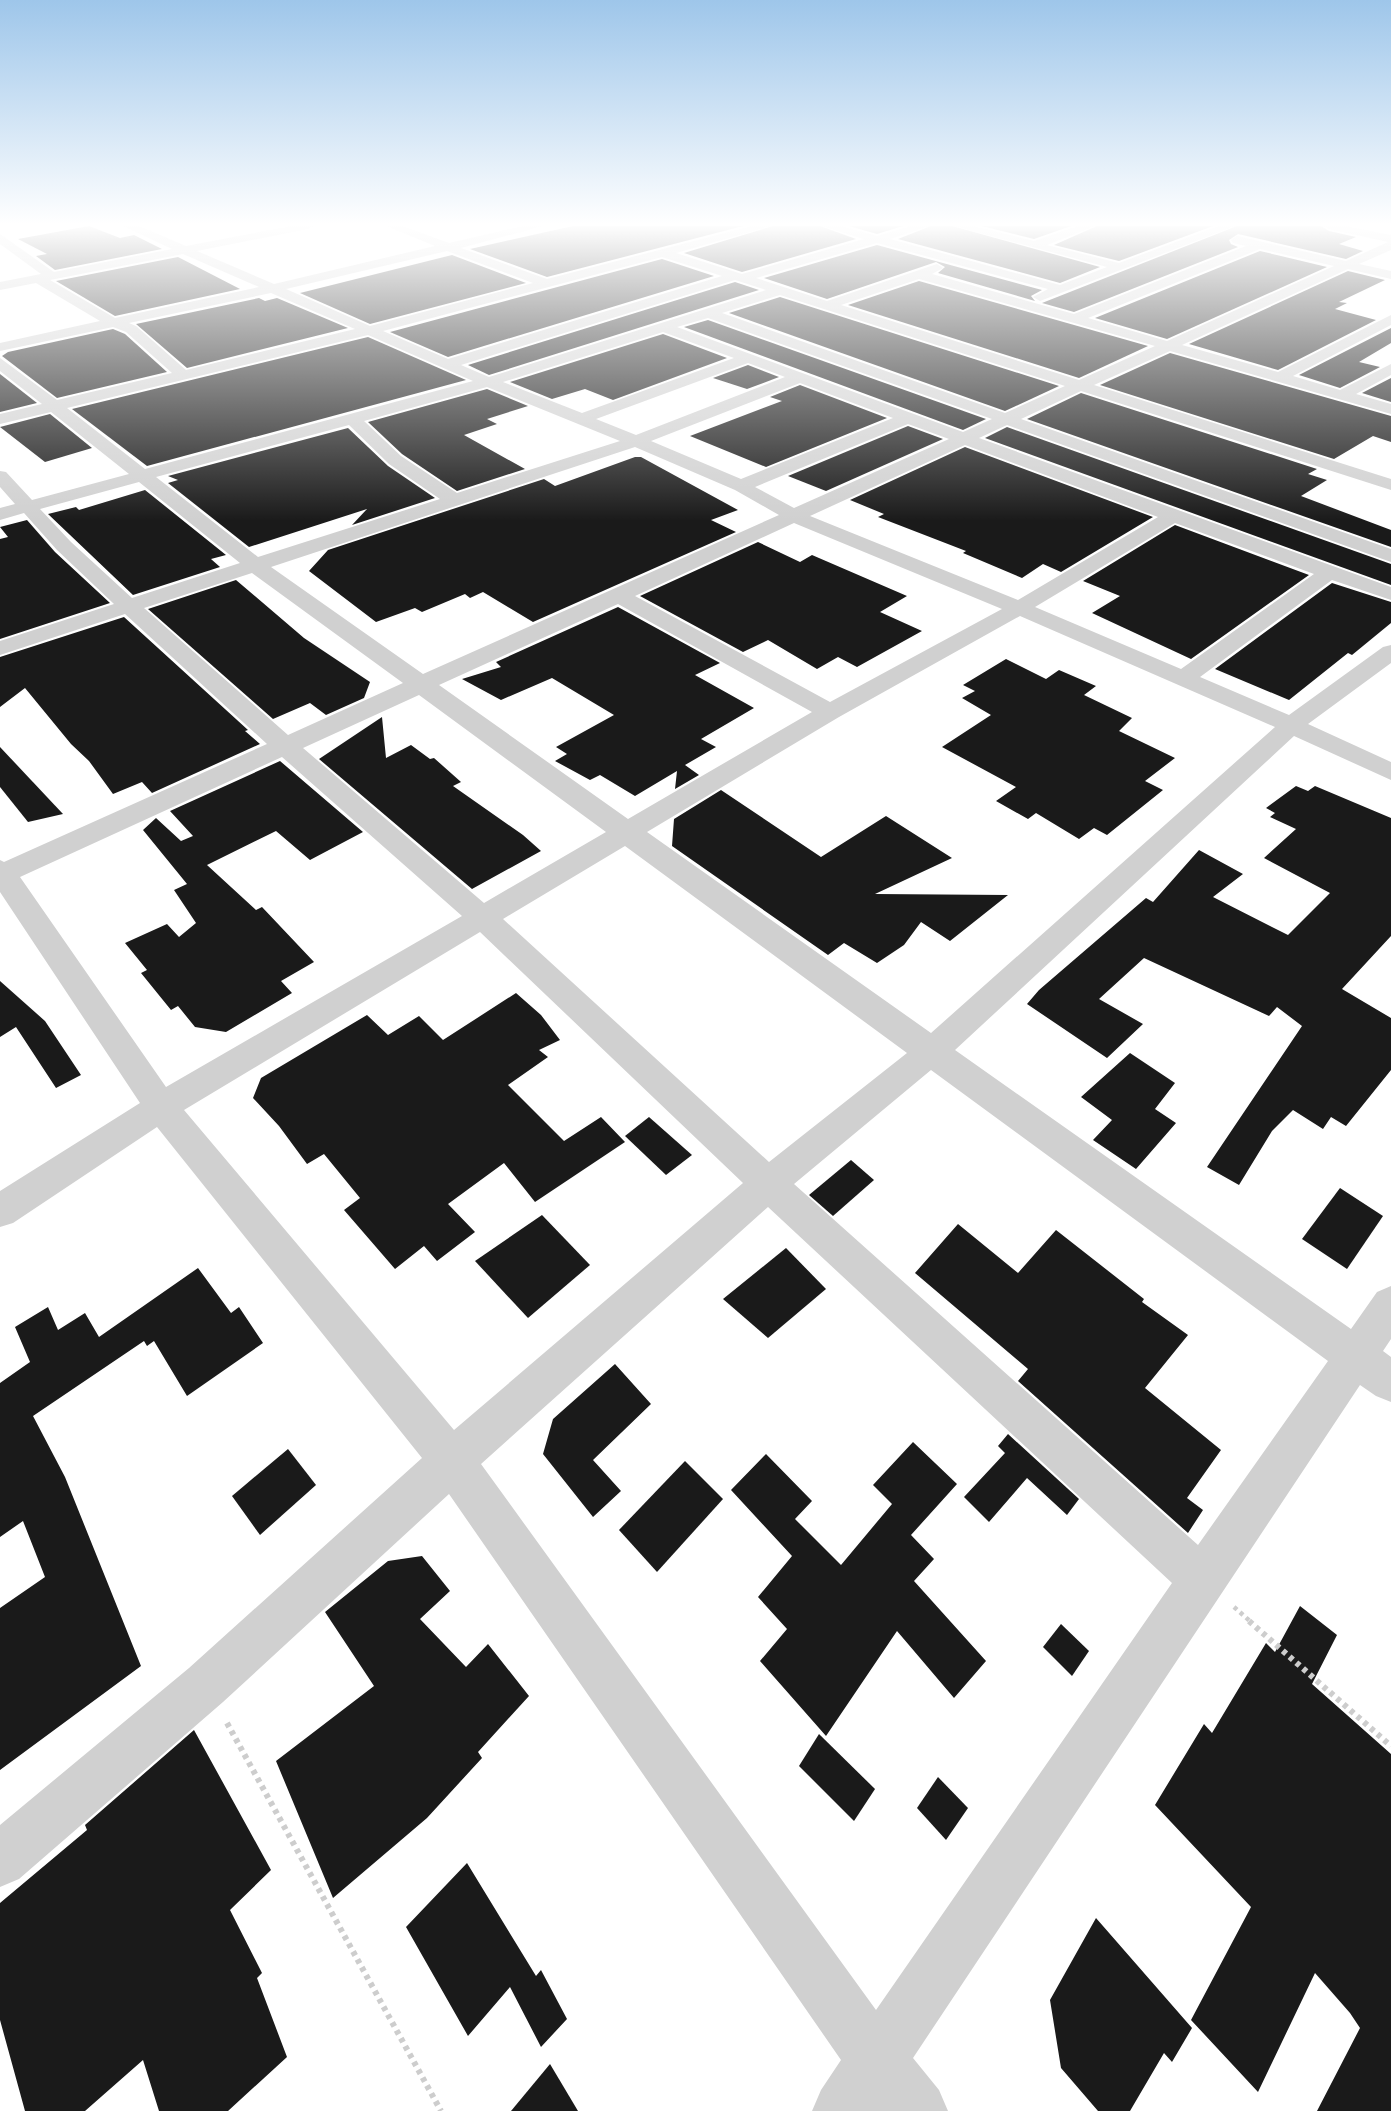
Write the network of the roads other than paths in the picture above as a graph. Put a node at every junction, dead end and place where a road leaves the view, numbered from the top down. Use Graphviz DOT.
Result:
graph roads {
  1 [pos="103,325"];
  2 [pos="120,325"];
  3 [pos="358,325"];
  4 [pos="391,325"];
  5 [pos="580,325"];
  6 [pos="672,325"];
  7 [pos="741,325"];
  8 [pos="889,325"];
  9 [pos="1094,325"];
  10 [pos="1217,325"];
  11 [pos="1380,325"];
  12 [pos="664,327"];
  13 [pos="370,330"];
  14 [pos="1170,346"];
  15 [pos="0,347"];
  16 [pos="749,358"];
  17 [pos="0,363"];
  18 [pos="447,364"];
  19 [pos="1391,369"];
  20 [pos="183,375"];
  21 [pos="800,377"];
  22 [pos="1278,378"];
  23 [pos="488,382"];
  24 [pos="1081,386"];
  25 [pos="1342,395"];
  26 [pos="54,406"];
  27 [pos="1391,409"];
  28 [pos="910,417"];
  29 [pos="353,418"];
  30 [pos="1009,418"];
  31 [pos="0,419"];
  32 [pos="582,419"];
  33 [pos="967,438"];
  34 [pos="636,441"];
  35 [pos="141,475"];
  36 [pos="0,476"];
  37 [pos="1391,485"];
  38 [pos="741,486"];
  39 [pos="454,500"];
  40 [pos="14,510"];
  41 [pos="796,517"];
  42 [pos="1172,517"];
  43 [pos="1391,556"];
  44 [pos="255,565"];
  45 [pos="1330,573"];
  46 [pos="1391,594"];
  47 [pos="618,595"];
  48 [pos="129,606"];
  49 [pos="1019,608"];
  50 [pos="0,648"];
  51 [pos="1391,652"];
  52 [pos="1182,679"];
  53 [pos="420,684"];
  54 [pos="830,712"];
  55 [pos="1291,725"];
  56 [pos="286,745"];
  57 [pos="1391,772"];
  58 [pos="628,832"];
  59 [pos="1,873"];
  60 [pos="483,918"];
  61 [pos="931,1052"];
  62 [pos="161,1107"];
  63 [pos="768,1184"];
  64 [pos="0,1211"];
  65 [pos="1391,1305"];
  66 [pos="1373,1369"];
  67 [pos="452,1461"];
  68 [pos="1202,1579"];
  69 [pos="0,1860"];
  70 [pos="876,2060"];
  71 [pos="842,2111"];
  72 [pos="918,2111"];
  1 -- 15 [label="street"];
  2 -- 20 [label="street"];
  3 -- 13 [label="street"];
  4 -- 13 [label="street"];
  5 -- 18 [label="street"];
  6 -- 12 [label="street"];
  7 -- 30 [label="street"];
  8 -- 24 [label="street"];
  9 -- 14 [label="street"];
  10 -- 14 [label="street"];
  11 -- 22 [label="street"];
  12 -- 16 [label="street"];
  12 -- 23 [label="street"];
  13 -- 18 [label="street"];
  13 -- 20 [label="street"];
  14 -- 22 [label="street"];
  14 -- 24 [label="street"];
  16 -- 21 [label="street"];
  16 -- 32 [label="street"];
  17 -- 26 [label="street"];
  18 -- 23 [label="street"];
  19 -- 25 [label="street"];
  20 -- 26 [label="street"];
  21 -- 28 [label="street"];
  21 -- 34 [label="street"];
  22 -- 25 [label="street"];
  23 -- 29 [label="street"];
  23 -- 32 [label="street"];
  24 -- 30 [label="street"];
  24 -- 37 [label="street"];
  25 -- 27 [label="street"];
  26 -- 31 [label="street"];
  26 -- 35 [label="street"];
  28 -- 33 [label="street"];
  28 -- 38 [label="street"];
  29 -- 35 [label="street"];
  29 -- 39 [label="street"];
  30 -- 33 [label="street"];
  30 -- 43 [label="street"];
  32 -- 34 [label="street"];
  33 -- 41 [label="street"];
  33 -- 42 [label="street"];
  34 -- 38 [label="street"];
  34 -- 39 [label="street"];
  35 -- 40 [label="street"];
  35 -- 44 [label="street"];
  36 -- 40 [label="street"];
  38 -- 41 [label="street"];
  39 -- 44 [label="street"];
  40 -- 48 [label="street"];
  41 -- 47 [label="street"];
  41 -- 49 [label="street"];
  42 -- 45 [label="street"];
  42 -- 49 [label="street"];
  44 -- 48 [label="street"];
  44 -- 53 [label="street"];
  45 -- 46 [label="street"];
  45 -- 52 [label="street"];
  47 -- 53 [label="street"];
  47 -- 54 [label="street"];
  48 -- 50 [label="street"];
  48 -- 56 [label="street"];
  49 -- 52 [label="street"];
  49 -- 54 [label="street"];
  51 -- 55 [label="street"];
  52 -- 55 [label="street"];
  53 -- 56 [label="street"];
  53 -- 58 [label="street"];
  54 -- 58 [label="street"];
  55 -- 57 [label="street"];
  55 -- 61 [label="street"];
  56 -- 59 [label="street"];
  56 -- 60 [label="street"];
  58 -- 60 [label="street"];
  58 -- 61 [label="street"];
  59 -- 62 [label="street"];
  60 -- 62 [label="street"];
  60 -- 63 [label="street"];
  61 -- 63 [label="street"];
  61 -- 66 [label="street"];
  62 -- 64 [label="street"];
  62 -- 67 [label="street"];
  63 -- 67 [label="street"];
  63 -- 68 [label="street"];
  65 -- 66 [label="street"];
  66 -- 68 [label="street"];
  67 -- 69 [label="street"];
  67 -- 70 [label="street"];
  68 -- 70 [label="street"];
  70 -- 71 [label="street"];
  70 -- 72 [label="street"];
}
